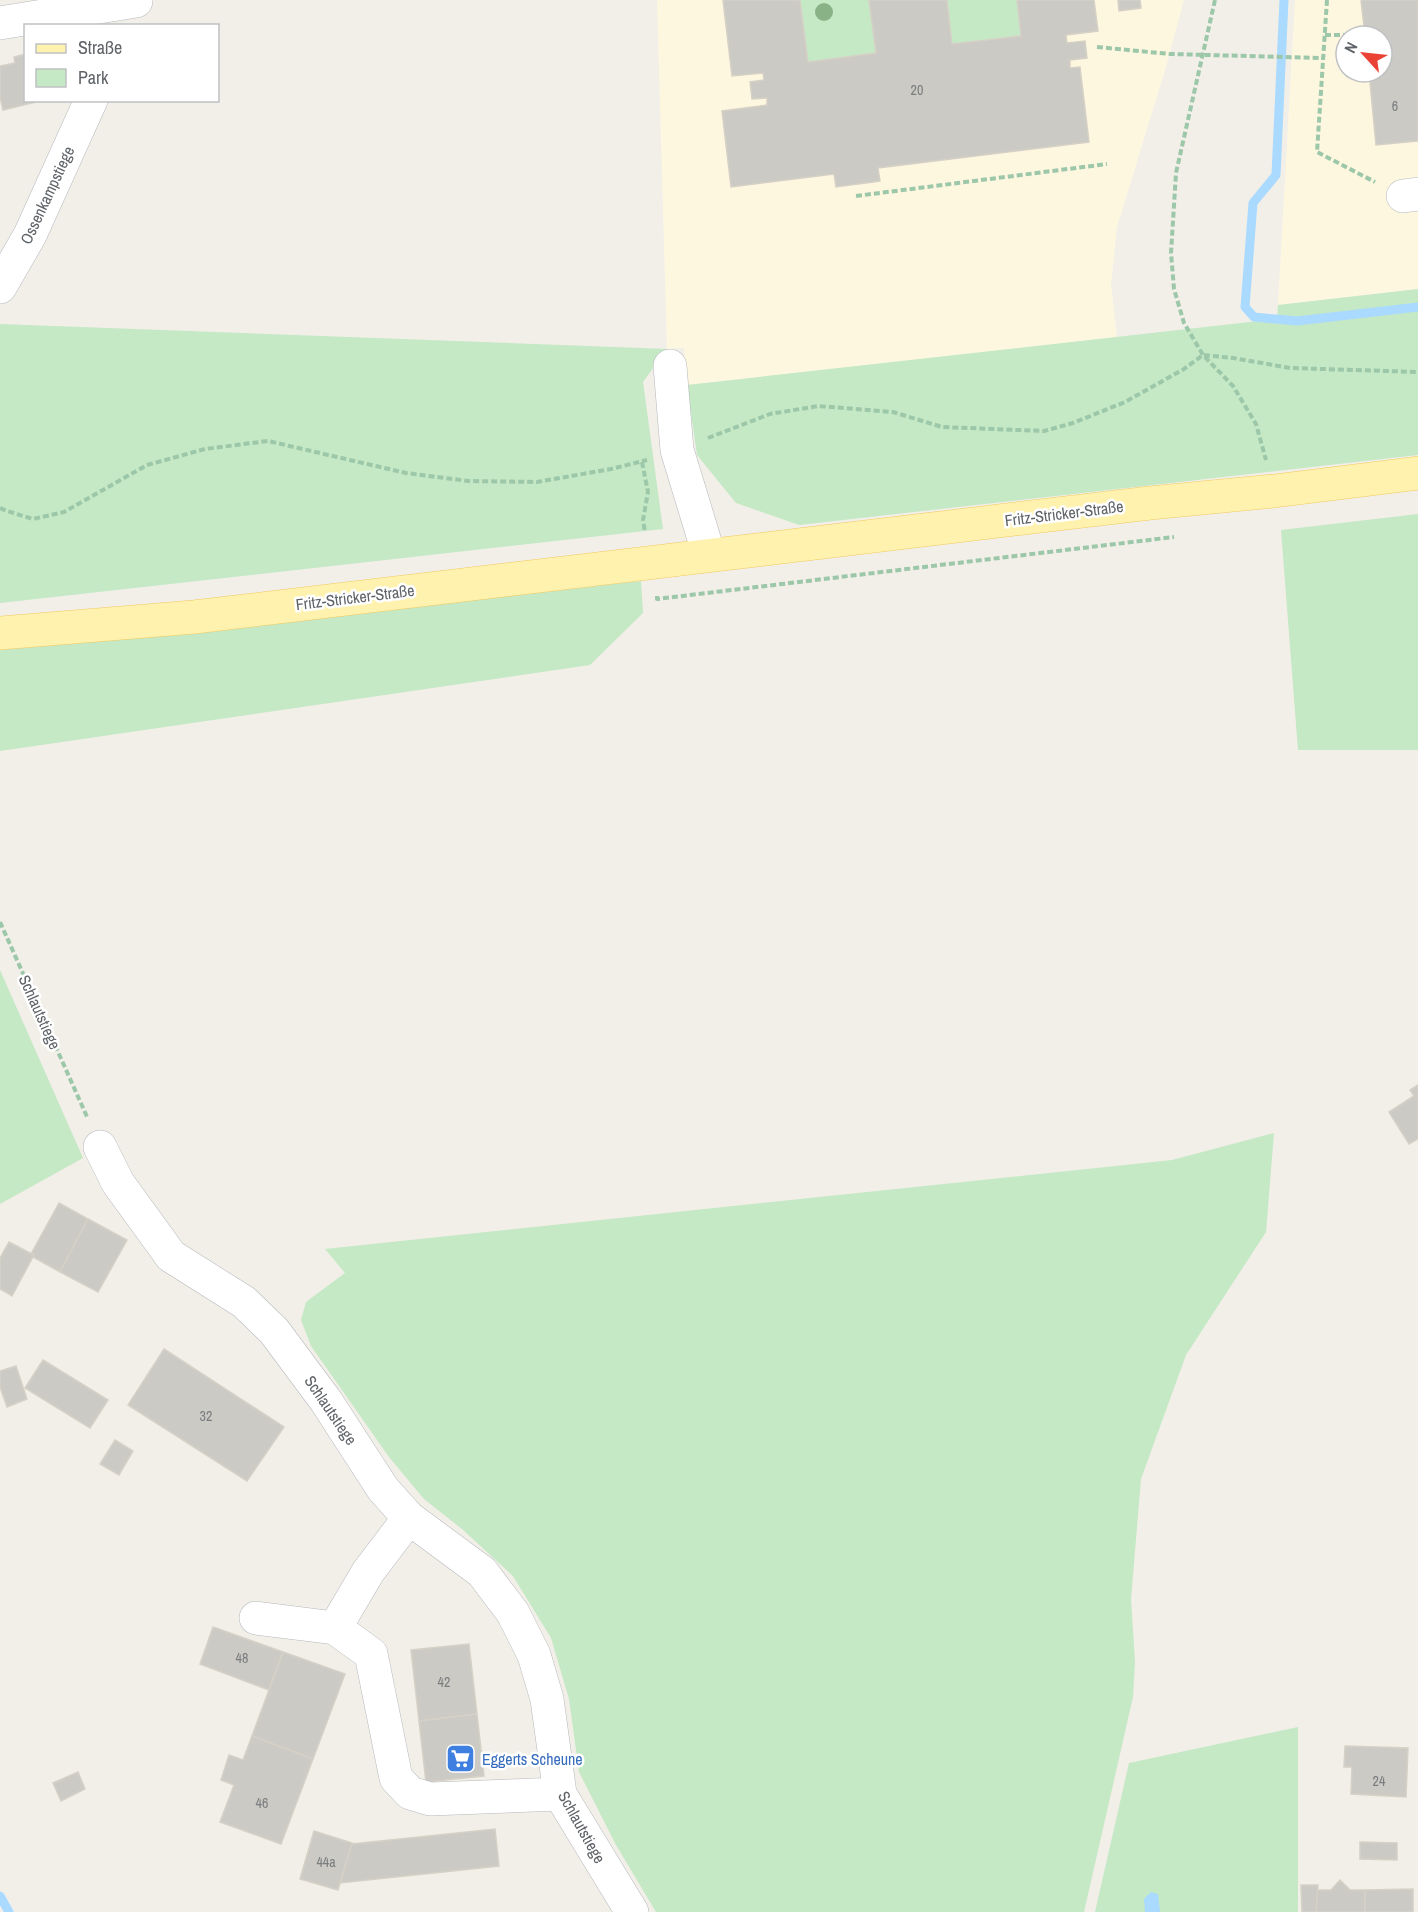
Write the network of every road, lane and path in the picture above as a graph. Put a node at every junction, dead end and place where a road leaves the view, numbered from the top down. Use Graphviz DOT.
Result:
graph roads {
  1 [pos="136,0"];
  2 [pos="1215,0"];
  3 [pos="1326,0"];
  4 [pos="0,23"];
  5 [pos="126,24"];
  6 [pos="1325,36"];
  7 [pos="1334,36"];
  8 [pos="1097,47"];
  9 [pos="1204,55"];
  10 [pos="1323,58"];
  11 [pos="90,102"];
  12 [pos="1107,164"];
  13 [pos="1412,195"];
  14 [pos="856,196"];
  15 [pos="0,287"];
  16 [pos="1203,355"];
  17 [pos="670,366"];
  18 [pos="1418,372"];
  19 [pos="677,450"];
  20 [pos="1418,473"];
  21 [pos="1274,491"];
  22 [pos="0,508"];
  23 [pos="710,555"];
  24 [pos="0,633"];
  25 [pos="0,922"];
  26 [pos="100,1147"];
  27 [pos="409,1518"];
  28 [pos="256,1618"];
  29 [pos="335,1628"];
  30 [pos="560,1794"];
  31 [pos="632,1912"];
  1 -- 4 [label="street"];
  1 -- 5 [label="street"];
  2 -- 9 [label="path"];
  3 -- 6 [label="path"];
  6 -- 7 [label="path"];
  6 -- 10 [label="path"];
  8 -- 9 [label="path"];
  9 -- 10 [label="path"];
  9 -- 16 [label="path"];
  10 -- 13 [label="path"];
  11 -- 15 [label="street, Ossenkampstiege"];
  12 -- 14 [label="path"];
  16 -- 18 [label="path"];
  16 -- 19 [label="path"];
  16 -- 21 [label="path"];
  17 -- 19 [label="street"];
  19 -- 22 [label="path"];
  19 -- 23 [label="street"];
  20 -- 21 [label="main road, Fritz-Stricker-Straße"];
  21 -- 23 [label="main road, Fritz-Stricker-Straße"];
  23 -- 24 [label="main road, Fritz-Stricker-Straße"];
  25 -- 26 [label="path, Schlautstiege"];
  26 -- 27 [label="street, Schlautstiege"];
  27 -- 29 [label="street"];
  27 -- 30 [label="street, Schlautstiege"];
  28 -- 29 [label="street"];
  29 -- 30 [label="street"];
  30 -- 31 [label="street, Schlautstiege"];
}
